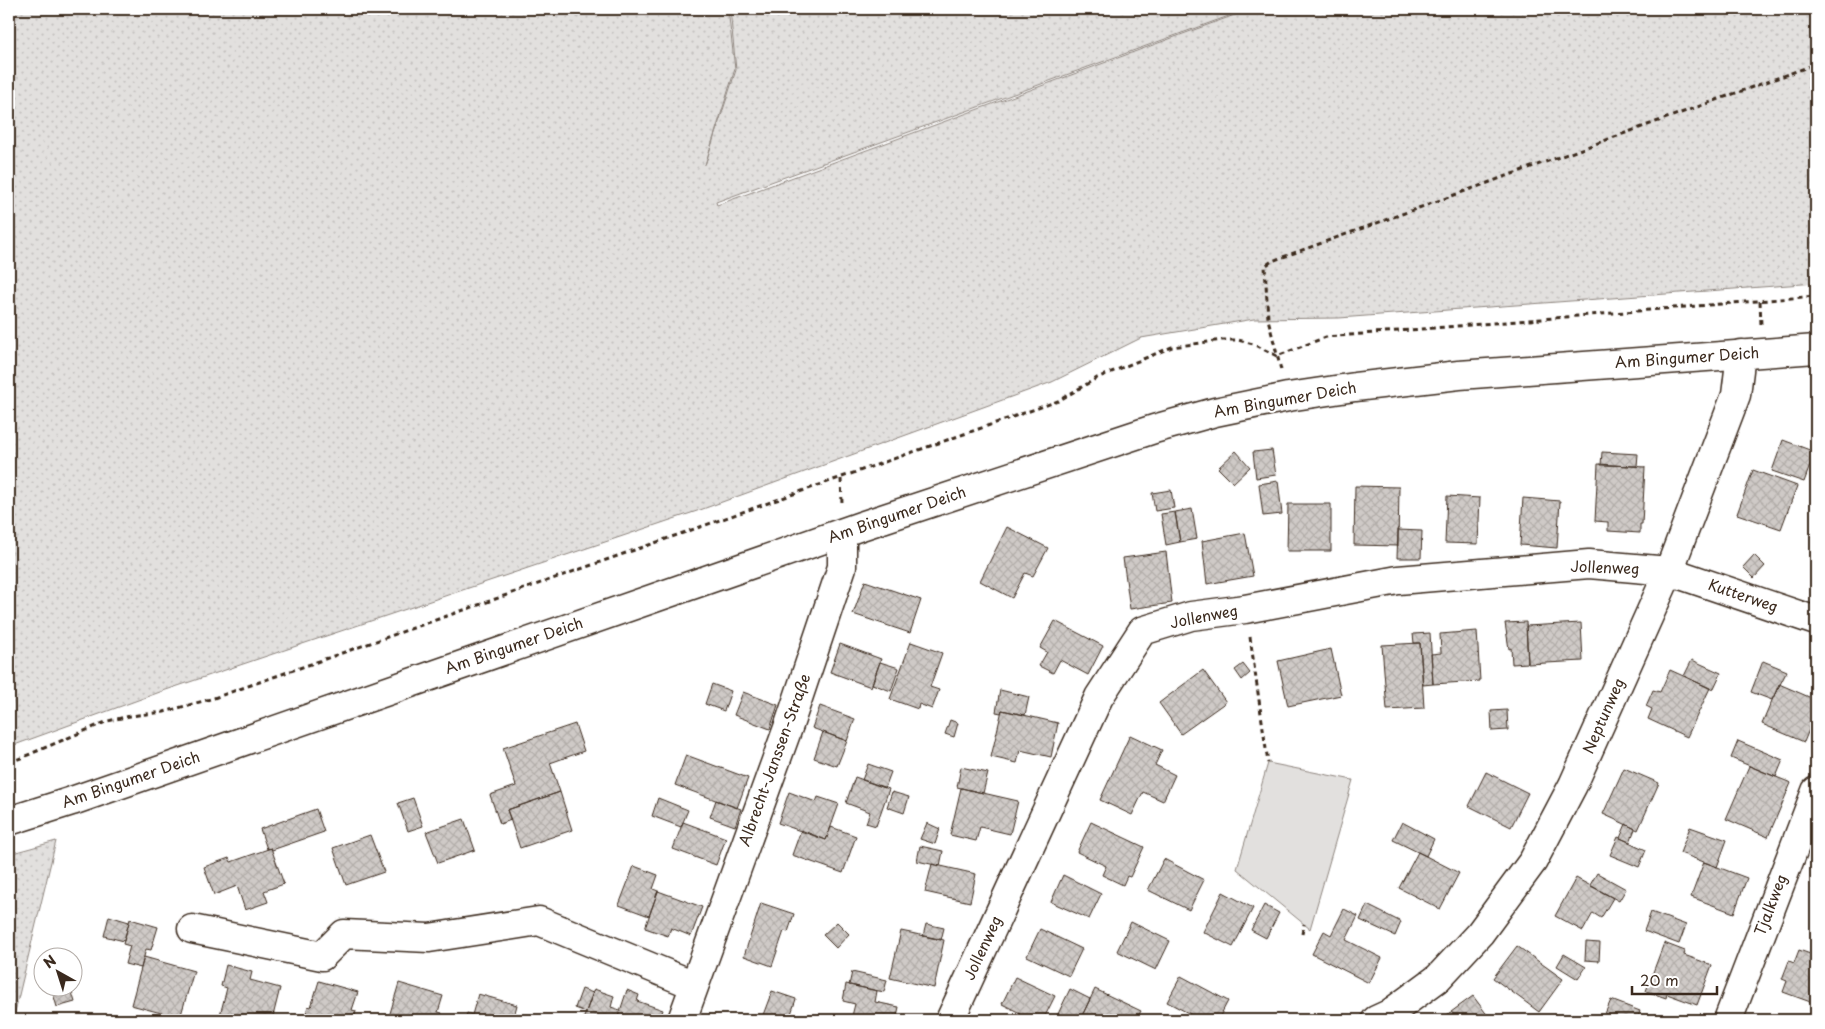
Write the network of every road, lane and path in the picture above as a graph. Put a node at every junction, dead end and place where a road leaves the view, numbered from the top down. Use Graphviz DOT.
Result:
graph roads {
  1 [pos="1816,64"];
  2 [pos="1816,296"];
  3 [pos="1816,349"];
  4 [pos="1742,354"];
  5 [pos="1277,356"];
  6 [pos="842,533"];
  7 [pos="1669,571"];
  8 [pos="1245,609"];
  9 [pos="1816,621"];
  10 [pos="9,763"];
  11 [pos="1268,763"];
  12 [pos="1816,791"];
  13 [pos="9,821"];
  14 [pos="1304,924"];
  15 [pos="192,929"];
  16 [pos="1302,934"];
  17 [pos="694,985"];
  18 [pos="682,1020"];
  19 [pos="950,1020"];
  20 [pos="1376,1020"];
  21 [pos="1728,1020"];
  1 -- 5 [label="path"];
  2 -- 5 [label="path"];
  3 -- 4 [label="street, Am Bingumer Deich"];
  4 -- 6 [label="street, Am Bingumer Deich"];
  4 -- 7 [label="street, Neptunweg"];
  5 -- 10 [label="path"];
  6 -- 13 [label="street, Am Bingumer Deich"];
  6 -- 17 [label="street, Albrecht-Janssen-Straße"];
  7 -- 8 [label="street, Jollenweg"];
  7 -- 9 [label="street, Kutterweg"];
  7 -- 20 [label="street, Neptunweg"];
  8 -- 11 [label="path"];
  8 -- 19 [label="street, Jollenweg"];
  12 -- 21 [label="street, Tjalkweg"];
  14 -- 16 [label="path"];
  15 -- 17 [label="street"];
  17 -- 18 [label="street, Albrecht-Janssen-Straße"];
}
